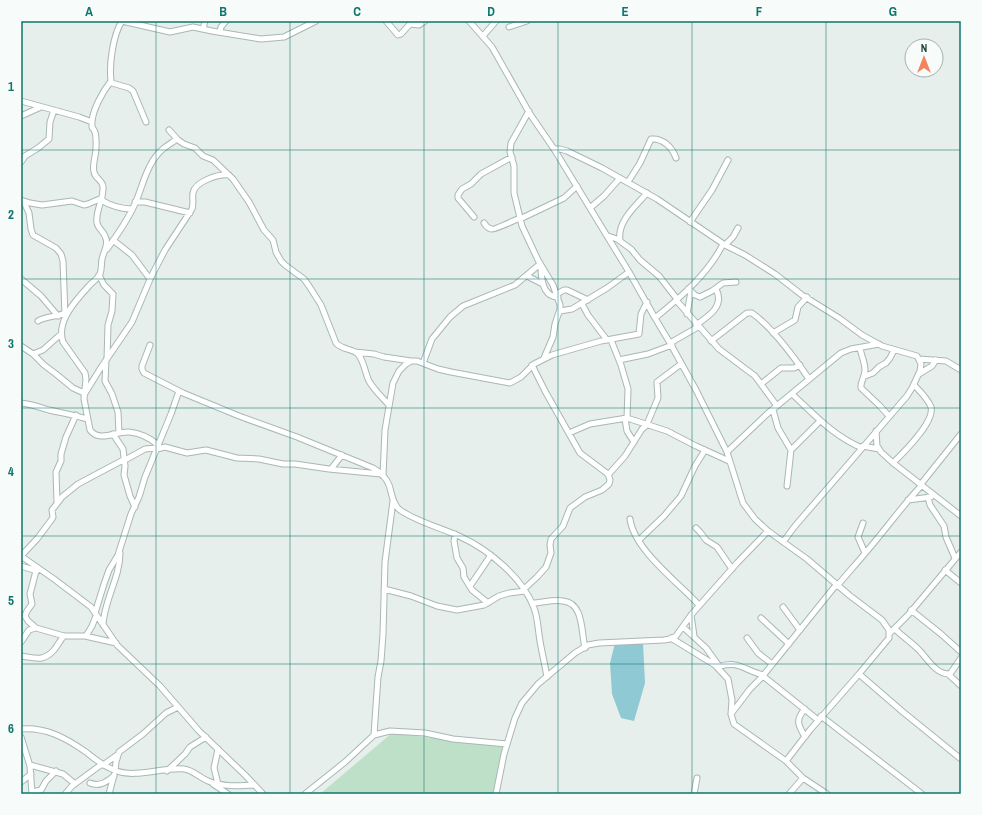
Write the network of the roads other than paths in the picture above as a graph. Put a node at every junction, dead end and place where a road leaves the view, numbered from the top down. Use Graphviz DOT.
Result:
graph roads {
  1 [pos="122,21"];
  2 [pos="204,21"];
  3 [pos="226,21"];
  4 [pos="316,21"];
  5 [pos="386,21"];
  6 [pos="426,21"];
  7 [pos="469,21"];
  8 [pos="496,21"];
  9 [pos="527,21"];
  10 [pos="509,27"];
  11 [pos="203,28"];
  12 [pos="220,32"];
  13 [pos="483,36"];
  14 [pos="111,81"];
  15 [pos="21,101"];
  16 [pos="41,107"];
  17 [pos="54,110"];
  18 [pos="529,112"];
  19 [pos="21,116"];
  20 [pos="92,122"];
  21 [pos="146,122"];
  22 [pos="169,130"];
  23 [pos="177,140"];
  24 [pos="554,149"];
  25 [pos="512,157"];
  26 [pos="676,158"];
  27 [pos="728,160"];
  28 [pos="21,163"];
  29 [pos="229,175"];
  30 [pos="620,178"];
  31 [pos="628,182"];
  32 [pos="577,186"];
  33 [pos="647,193"];
  34 [pos="101,199"];
  35 [pos="23,201"];
  36 [pos="136,202"];
  37 [pos="87,204"];
  38 [pos="112,206"];
  39 [pos="99,208"];
  40 [pos="590,208"];
  41 [pos="132,209"];
  42 [pos="190,213"];
  43 [pos="474,217"];
  44 [pos="520,219"];
  45 [pos="690,222"];
  46 [pos="484,223"];
  47 [pos="738,228"];
  48 [pos="608,236"];
  49 [pos="113,240"];
  50 [pos="620,241"];
  51 [pos="724,245"];
  52 [pos="105,252"];
  53 [pos="541,265"];
  54 [pos="629,272"];
  55 [pos="99,275"];
  56 [pos="527,276"];
  57 [pos="21,279"];
  58 [pos="150,279"];
  59 [pos="736,282"];
  60 [pos="543,284"];
  61 [pos="716,289"];
  62 [pos="689,290"];
  63 [pos="557,296"];
  64 [pos="698,297"];
  65 [pos="806,297"];
  66 [pos="676,299"];
  67 [pos="588,300"];
  68 [pos="688,301"];
  69 [pos="646,302"];
  70 [pos="582,304"];
  71 [pos="680,305"];
  72 [pos="560,311"];
  73 [pos="687,314"];
  74 [pos="58,316"];
  75 [pos="65,316"];
  76 [pos="655,318"];
  77 [pos="38,321"];
  78 [pos="697,326"];
  79 [pos="773,333"];
  80 [pos="61,334"];
  81 [pos="609,340"];
  82 [pos="711,341"];
  83 [pos="671,344"];
  84 [pos="879,344"];
  85 [pos="150,345"];
  86 [pos="21,346"];
  87 [pos="860,348"];
  88 [pos="894,350"];
  89 [pos="355,352"];
  90 [pos="33,354"];
  91 [pos="544,358"];
  92 [pos="919,359"];
  93 [pos="106,360"];
  94 [pos="619,360"];
  95 [pos="936,360"];
  96 [pos="410,361"];
  97 [pos="423,363"];
  98 [pos="681,364"];
  99 [pos="532,365"];
  100 [pos="800,365"];
  101 [pos="961,370"];
  102 [pos="919,374"];
  103 [pos="865,376"];
  104 [pos="809,379"];
  105 [pos="761,384"];
  106 [pos="914,385"];
  107 [pos="179,391"];
  108 [pos="84,394"];
  109 [pos="792,394"];
  110 [pos="21,403"];
  111 [pos="389,405"];
  112 [pos="775,408"];
  113 [pos="76,415"];
  114 [pos="889,416"];
  115 [pos="626,418"];
  116 [pos="87,419"];
  117 [pos="820,421"];
  118 [pos="647,424"];
  119 [pos="876,430"];
  120 [pos="116,433"];
  121 [pos="569,433"];
  122 [pos="961,434"];
  123 [pos="959,441"];
  124 [pos="634,442"];
  125 [pos="158,447"];
  126 [pos="862,447"];
  127 [pos="879,449"];
  128 [pos="705,450"];
  129 [pos="791,450"];
  130 [pos="727,452"];
  131 [pos="342,455"];
  132 [pos="125,460"];
  133 [pos="729,461"];
  134 [pos="893,463"];
  135 [pos="331,469"];
  136 [pos="382,475"];
  137 [pos="608,475"];
  138 [pos="787,486"];
  139 [pos="923,486"];
  140 [pos="928,497"];
  141 [pos="936,497"];
  142 [pos="393,499"];
  143 [pos="908,500"];
  144 [pos="57,502"];
  145 [pos="135,507"];
  146 [pos="961,516"];
  147 [pos="630,519"];
  148 [pos="863,523"];
  149 [pos="696,528"];
  150 [pos="768,531"];
  151 [pos="455,534"];
  152 [pos="639,540"];
  153 [pos="783,542"];
  154 [pos="120,551"];
  155 [pos="961,552"];
  156 [pos="865,553"];
  157 [pos="21,556"];
  158 [pos="491,556"];
  159 [pos="955,558"];
  160 [pos="21,566"];
  161 [pos="732,569"];
  162 [pos="36,570"];
  163 [pos="945,570"];
  164 [pos="43,571"];
  165 [pos="961,583"];
  166 [pos="470,586"];
  167 [pos="836,586"];
  168 [pos="384,589"];
  169 [pos="524,590"];
  170 [pos="488,603"];
  171 [pos="532,603"];
  172 [pos="699,606"];
  173 [pos="783,607"];
  174 [pos="911,610"];
  175 [pos="96,614"];
  176 [pos="691,615"];
  177 [pos="761,618"];
  178 [pos="103,625"];
  179 [pos="683,627"];
  180 [pos="36,628"];
  181 [pos="894,629"];
  182 [pos="800,630"];
  183 [pos="890,634"];
  184 [pos="64,636"];
  185 [pos="86,636"];
  186 [pos="694,636"];
  187 [pos="672,638"];
  188 [pos="747,638"];
  189 [pos="21,642"];
  190 [pos="116,643"];
  191 [pos="789,644"];
  192 [pos="585,648"];
  193 [pos="961,652"];
  194 [pos="21,656"];
  195 [pos="961,658"];
  196 [pos="772,664"];
  197 [pos="718,666"];
  198 [pos="859,674"];
  199 [pos="948,674"];
  200 [pos="763,676"];
  201 [pos="547,677"];
  202 [pos="961,686"];
  203 [pos="178,707"];
  204 [pos="805,710"];
  205 [pos="731,714"];
  206 [pos="820,718"];
  207 [pos="21,729"];
  208 [pos="374,735"];
  209 [pos="21,737"];
  210 [pos="206,737"];
  211 [pos="804,737"];
  212 [pos="507,744"];
  213 [pos="218,749"];
  214 [pos="118,754"];
  215 [pos="960,757"];
  216 [pos="21,758"];
  217 [pos="786,761"];
  218 [pos="29,763"];
  219 [pos="102,765"];
  220 [pos="56,771"];
  221 [pos="167,771"];
  222 [pos="116,773"];
  223 [pos="31,774"];
  224 [pos="697,778"];
  225 [pos="803,778"];
  226 [pos="21,782"];
  227 [pos="210,782"];
  228 [pos="90,783"];
  229 [pos="75,784"];
  230 [pos="218,784"];
  231 [pos="254,785"];
  232 [pos="32,793"];
  233 [pos="65,794"];
  234 [pos="109,794"];
  235 [pos="228,794"];
  236 [pos="263,794"];
  237 [pos="305,794"];
  238 [pos="496,794"];
  239 [pos="694,794"];
  240 [pos="789,794"];
  241 [pos="827,794"];
  242 [pos="922,794"];
  1 -- 11 [label="street"];
  1 -- 14 [label="street"];
  2 -- 11 [label="street"];
  3 -- 12 [label="street"];
  4 -- 12 [label="street"];
  5 -- 6 [label="street"];
  7 -- 13 [label="street"];
  8 -- 13 [label="street"];
  9 -- 10 [label="street"];
  11 -- 12 [label="street"];
  13 -- 18 [label="street"];
  14 -- 20 [label="street"];
  14 -- 21 [label="street"];
  15 -- 16 [label="street"];
  16 -- 17 [label="street"];
  16 -- 19 [label="street"];
  17 -- 20 [label="street"];
  17 -- 28 [label="street"];
  18 -- 24 [label="street"];
  18 -- 25 [label="street"];
  20 -- 34 [label="street"];
  22 -- 23 [label="street"];
  23 -- 29 [label="street"];
  23 -- 36 [label="street"];
  24 -- 30 [label="street"];
  24 -- 32 [label="street"];
  25 -- 43 [label="street"];
  25 -- 44 [label="street"];
  26 -- 31 [label="street"];
  27 -- 45 [label="street"];
  29 -- 42 [label="street"];
  29 -- 89 [label="street"];
  30 -- 31 [label="street"];
  30 -- 40 [label="street"];
  31 -- 33 [label="street"];
  32 -- 40 [label="street"];
  32 -- 44 [label="street"];
  33 -- 45 [label="street"];
  33 -- 50 [label="street"];
  34 -- 37 [label="street"];
  34 -- 38 [label="street"];
  34 -- 39 [label="street"];
  35 -- 37 [label="street"];
  35 -- 75 [label="street"];
  36 -- 41 [label="street"];
  36 -- 42 [label="street"];
  37 -- 39 [label="street"];
  38 -- 39 [label="street"];
  38 -- 41 [label="street"];
  39 -- 52 [label="street"];
  40 -- 48 [label="street"];
  41 -- 49 [label="street"];
  42 -- 58 [label="street"];
  44 -- 46 [label="street"];
  44 -- 53 [label="street"];
  45 -- 51 [label="street"];
  47 -- 51 [label="street"];
  48 -- 50 [label="street"];
  48 -- 54 [label="street"];
  49 -- 52 [label="street"];
  49 -- 58 [label="street"];
  50 -- 66 [label="street"];
  51 -- 62 [label="street"];
  51 -- 65 [label="street"];
  52 -- 55 [label="street"];
  53 -- 56 [label="street"];
  53 -- 60 [label="street"];
  53 -- 63 [label="street"];
  54 -- 67 [label="street"];
  54 -- 69 [label="street"];
  55 -- 75 [label="street"];
  55 -- 93 [label="street"];
  56 -- 60 [label="street"];
  56 -- 97 [label="street"];
  57 -- 74 [label="street"];
  58 -- 93 [label="street"];
  59 -- 61 [label="street"];
  60 -- 63 [label="street"];
  61 -- 64 [label="street"];
  61 -- 78 [label="street"];
  62 -- 64 [label="street"];
  62 -- 66 [label="street"];
  62 -- 68 [label="street"];
  63 -- 67 [label="street"];
  63 -- 72 [label="street"];
  64 -- 68 [label="street"];
  65 -- 79 [label="street"];
  65 -- 84 [label="street"];
  66 -- 71 [label="street"];
  66 -- 76 [label="street"];
  67 -- 70 [label="street"];
  68 -- 71 [label="street"];
  68 -- 73 [label="street"];
  69 -- 76 [label="street"];
  69 -- 81 [label="street"];
  70 -- 72 [label="street"];
  70 -- 81 [label="street"];
  71 -- 73 [label="street"];
  72 -- 91 [label="street"];
  73 -- 78 [label="street"];
  74 -- 75 [label="street"];
  74 -- 77 [label="street"];
  75 -- 80 [label="street"];
  76 -- 83 [label="street"];
  78 -- 82 [label="street"];
  78 -- 83 [label="street"];
  79 -- 82 [label="street"];
  79 -- 100 [label="street"];
  80 -- 90 [label="street"];
  80 -- 108 [label="street"];
  81 -- 91 [label="street"];
  81 -- 94 [label="street"];
  82 -- 105 [label="street"];
  83 -- 94 [label="street"];
  83 -- 98 [label="street"];
  84 -- 87 [label="street"];
  84 -- 88 [label="street"];
  85 -- 107 [label="street"];
  86 -- 90 [label="street"];
  87 -- 103 [label="street"];
  87 -- 104 [label="street"];
  88 -- 92 [label="street"];
  88 -- 103 [label="street"];
  89 -- 96 [label="street"];
  89 -- 111 [label="street"];
  90 -- 108 [label="street"];
  91 -- 99 [label="street"];
  92 -- 95 [label="street"];
  92 -- 102 [label="street"];
  93 -- 108 [label="street"];
  93 -- 120 [label="street"];
  94 -- 115 [label="street"];
  95 -- 101 [label="street"];
  95 -- 102 [label="street"];
  96 -- 97 [label="street"];
  96 -- 111 [label="street"];
  97 -- 99 [label="street"];
  98 -- 118 [label="street"];
  98 -- 130 [label="street"];
  99 -- 121 [label="street"];
  100 -- 104 [label="street"];
  100 -- 105 [label="street"];
  102 -- 106 [label="street"];
  103 -- 114 [label="street"];
  104 -- 109 [label="street"];
  105 -- 112 [label="street"];
  106 -- 114 [label="street"];
  106 -- 134 [label="street"];
  107 -- 125 [label="street"];
  107 -- 131 [label="street"];
  108 -- 116 [label="street"];
  109 -- 112 [label="street"];
  109 -- 117 [label="street"];
  110 -- 113 [label="street"];
  111 -- 136 [label="street"];
  112 -- 129 [label="street"];
  112 -- 130 [label="street"];
  113 -- 116 [label="street"];
  113 -- 144 [label="street"];
  114 -- 119 [label="street"];
  115 -- 118 [label="street"];
  115 -- 121 [label="street"];
  115 -- 124 [label="street"];
  116 -- 120 [label="street"];
  117 -- 126 [label="street"];
  117 -- 129 [label="street"];
  118 -- 124 [label="street"];
  118 -- 128 [label="street"];
  119 -- 126 [label="street"];
  119 -- 127 [label="street"];
  120 -- 125 [label="street"];
  120 -- 132 [label="street"];
  121 -- 137 [label="street"];
  122 -- 123 [label="street"];
  123 -- 139 [label="street"];
  124 -- 137 [label="street"];
  125 -- 132 [label="street"];
  125 -- 135 [label="street"];
  125 -- 145 [label="street"];
  126 -- 127 [label="street"];
  126 -- 153 [label="street"];
  127 -- 134 [label="street"];
  128 -- 133 [label="street"];
  128 -- 152 [label="street"];
  129 -- 138 [label="street"];
  130 -- 133 [label="street"];
  131 -- 135 [label="street"];
  131 -- 136 [label="street"];
  132 -- 144 [label="street"];
  132 -- 145 [label="street"];
  133 -- 150 [label="street"];
  134 -- 139 [label="street"];
  135 -- 136 [label="street"];
  136 -- 142 [label="street"];
  137 -- 169 [label="street"];
  139 -- 140 [label="street"];
  139 -- 141 [label="street"];
  139 -- 143 [label="street"];
  140 -- 141 [label="street"];
  140 -- 143 [label="street"];
  140 -- 159 [label="street"];
  141 -- 146 [label="street"];
  142 -- 151 [label="street"];
  142 -- 168 [label="street"];
  143 -- 156 [label="street"];
  144 -- 157 [label="street"];
  145 -- 154 [label="street"];
  147 -- 152 [label="street"];
  148 -- 156 [label="street"];
  149 -- 161 [label="street"];
  150 -- 153 [label="street"];
  150 -- 161 [label="street"];
  151 -- 158 [label="street"];
  151 -- 166 [label="street"];
  152 -- 172 [label="street"];
  153 -- 167 [label="street"];
  154 -- 175 [label="street"];
  154 -- 178 [label="street"];
  155 -- 159 [label="street"];
  156 -- 167 [label="street"];
  157 -- 164 [label="street"];
  158 -- 166 [label="street"];
  158 -- 169 [label="street"];
  159 -- 163 [label="street"];
  160 -- 162 [label="street"];
  161 -- 172 [label="street"];
  162 -- 164 [label="street"];
  162 -- 180 [label="street"];
  163 -- 165 [label="street"];
  163 -- 174 [label="street"];
  164 -- 175 [label="street"];
  166 -- 170 [label="street"];
  167 -- 182 [label="street"];
  167 -- 183 [label="street"];
  168 -- 170 [label="street"];
  168 -- 208 [label="street"];
  169 -- 170 [label="street"];
  169 -- 171 [label="street"];
  171 -- 192 [label="street"];
  171 -- 201 [label="street"];
  172 -- 176 [label="street"];
  173 -- 182 [label="street"];
  174 -- 181 [label="street"];
  174 -- 193 [label="street"];
  175 -- 178 [label="street"];
  175 -- 185 [label="street"];
  176 -- 179 [label="street"];
  176 -- 186 [label="street"];
  177 -- 191 [label="street"];
  178 -- 190 [label="street"];
  179 -- 186 [label="street"];
  179 -- 187 [label="street"];
  180 -- 184 [label="street"];
  180 -- 189 [label="street"];
  181 -- 183 [label="street"];
  181 -- 199 [label="street"];
  182 -- 191 [label="street"];
  183 -- 198 [label="street"];
  184 -- 185 [label="street"];
  184 -- 194 [label="street"];
  185 -- 190 [label="street"];
  186 -- 197 [label="street"];
  187 -- 192 [label="street"];
  187 -- 197 [label="street"];
  188 -- 196 [label="street"];
  190 -- 203 [label="street"];
  191 -- 196 [label="street"];
  192 -- 201 [label="street"];
  195 -- 199 [label="street"];
  196 -- 200 [label="street"];
  197 -- 200 [label="street"];
  197 -- 205 [label="street"];
  198 -- 206 [label="street"];
  198 -- 215 [label="street"];
  199 -- 202 [label="street"];
  200 -- 204 [label="street"];
  200 -- 205 [label="street"];
  201 -- 212 [label="street"];
  203 -- 210 [label="street"];
  203 -- 214 [label="street"];
  204 -- 206 [label="street"];
  204 -- 211 [label="street"];
  205 -- 217 [label="street"];
  206 -- 211 [label="street"];
  206 -- 242 [label="street"];
  207 -- 219 [label="street"];
  208 -- 212 [label="street"];
  208 -- 237 [label="street"];
  209 -- 218 [label="street"];
  210 -- 213 [label="street"];
  210 -- 221 [label="street"];
  211 -- 217 [label="street"];
  212 -- 238 [label="street"];
  213 -- 230 [label="street"];
  213 -- 231 [label="street"];
  214 -- 219 [label="street"];
  214 -- 222 [label="street"];
  216 -- 218 [label="street"];
  217 -- 225 [label="street"];
  218 -- 220 [label="street"];
  218 -- 223 [label="street"];
  219 -- 222 [label="street"];
  219 -- 229 [label="street"];
  220 -- 229 [label="street"];
  220 -- 232 [label="street"];
  221 -- 222 [label="street"];
  221 -- 227 [label="street"];
  222 -- 228 [label="street"];
  222 -- 234 [label="street"];
  223 -- 226 [label="street"];
  223 -- 232 [label="street"];
  224 -- 239 [label="street"];
  225 -- 240 [label="street"];
  225 -- 241 [label="street"];
  227 -- 230 [label="street"];
  227 -- 235 [label="street"];
  229 -- 233 [label="street"];
  230 -- 231 [label="street"];
  231 -- 236 [label="street"];
}
